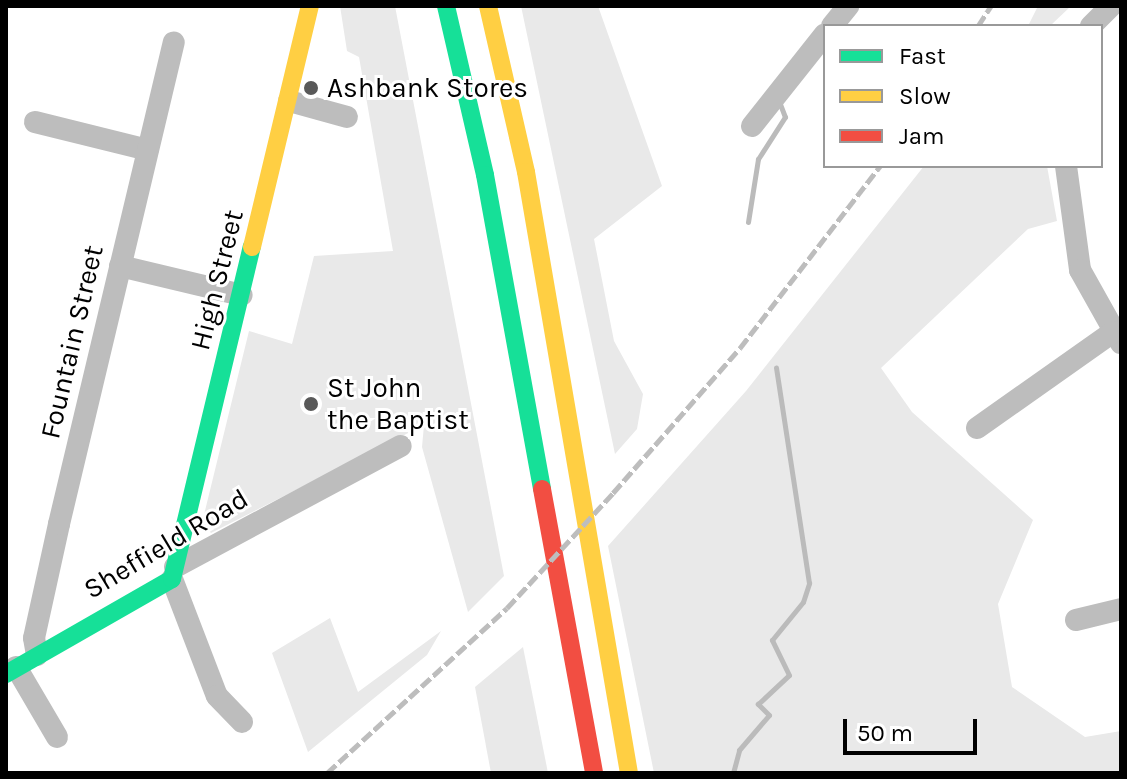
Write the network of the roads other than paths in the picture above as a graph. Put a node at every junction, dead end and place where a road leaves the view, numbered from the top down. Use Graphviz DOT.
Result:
graph roads {
  1 [pos="310,6"];
  2 [pos="446,6"];
  3 [pos="488,6"];
  4 [pos="848,6"];
  5 [pos="1111,6"];
  6 [pos="834,24"];
  7 [pos="1093,24"];
  8 [pos="823,37"];
  9 [pos="174,43"];
  10 [pos="289,101"];
  11 [pos="347,117"];
  12 [pos="35,122"];
  13 [pos="752,126"];
  14 [pos="148,150"];
  15 [pos="1066,168"];
  16 [pos="120,266"];
  17 [pos="242,295"];
  18 [pos="1117,338"];
  19 [pos="977,428"];
  20 [pos="401,446"];
  21 [pos="174,573"];
  22 [pos="1121,609"];
  23 [pos="1076,620"];
  24 [pos="37,655"];
  25 [pos="11,670"];
  26 [pos="242,722"];
  27 [pos="57,737"];
  28 [pos="594,773"];
  29 [pos="629,773"];
  1 -- 10 [label="main road, High Street"];
  2 -- 28 [label="main road"];
  3 -- 29 [label="main road"];
  4 -- 6 [label="street"];
  5 -- 7 [label="street"];
  8 -- 13 [label="street"];
  9 -- 14 [label="street, Fountain Street"];
  10 -- 11 [label="street"];
  10 -- 17 [label="main road, High Street"];
  12 -- 14 [label="street"];
  14 -- 16 [label="street, Fountain Street"];
  15 -- 18 [label="street"];
  16 -- 17 [label="street"];
  16 -- 24 [label="street, Fountain Street"];
  17 -- 21 [label="main road, High Street"];
  18 -- 19 [label="street"];
  20 -- 21 [label="street, Sheffield Road"];
  21 -- 24 [label="main road, Sheffield Road"];
  21 -- 26 [label="street"];
  22 -- 23 [label="street"];
  24 -- 25 [label="main road, Sheffield Road"];
  25 -- 27 [label="street"];
}
